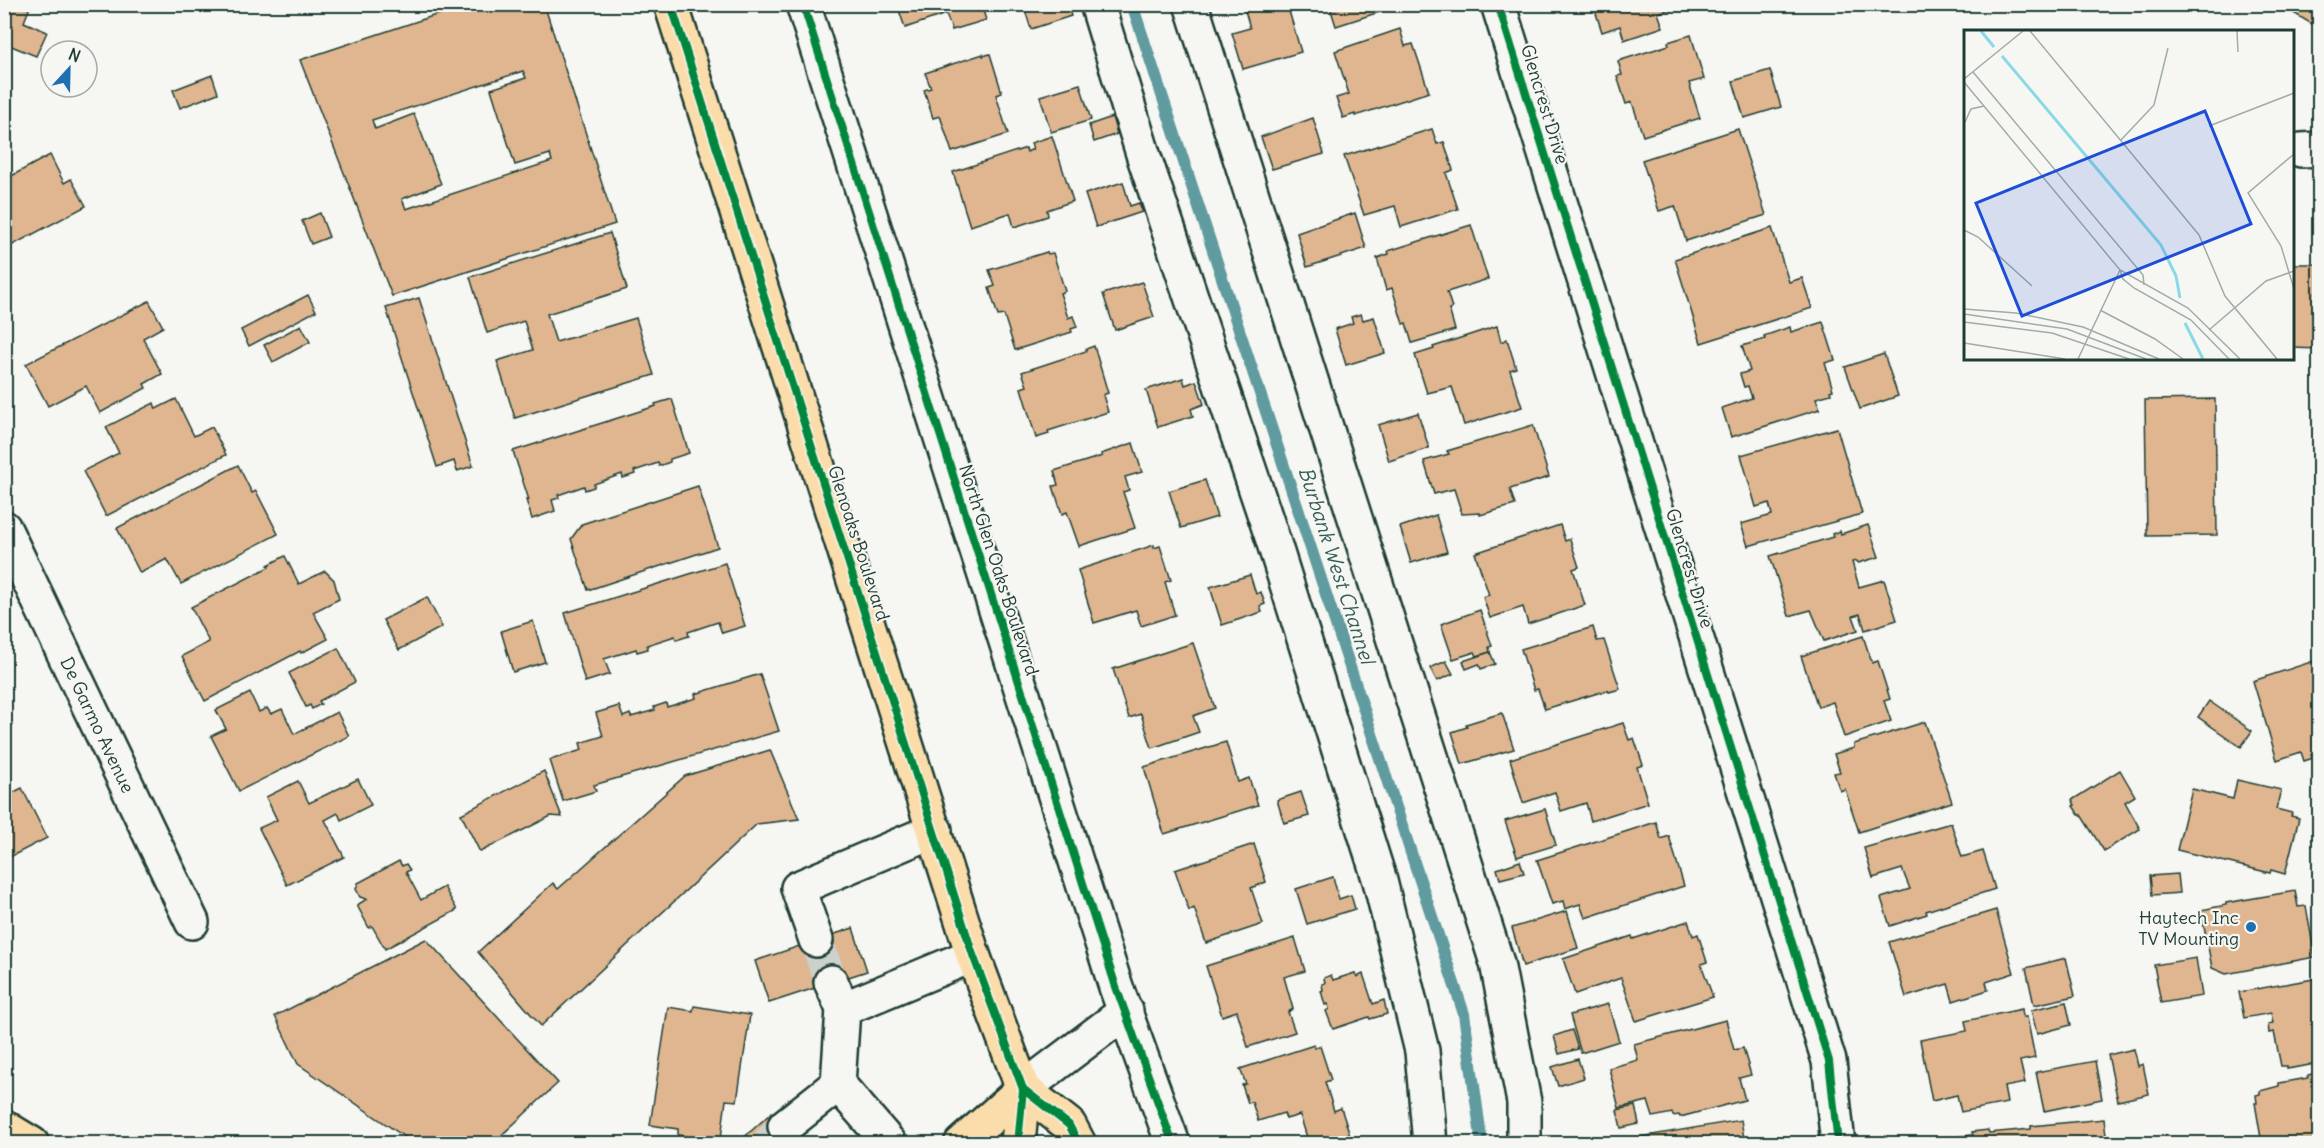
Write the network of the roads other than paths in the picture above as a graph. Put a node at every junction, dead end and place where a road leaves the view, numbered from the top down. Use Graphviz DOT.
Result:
graph roads {
  1 [pos="671,4"];
  2 [pos="803,4"];
  3 [pos="1097,4"];
  4 [pos="1191,4"];
  5 [pos="1498,4"];
  6 [pos="4,528"];
  7 [pos="935,830"];
  8 [pos="192,922"];
  9 [pos="816,940"];
  10 [pos="973,955"];
  11 [pos="1126,1011"];
  12 [pos="838,1084"];
  13 [pos="1023,1089"];
  14 [pos="4,1126"];
  15 [pos="785,1126"];
  16 [pos="32,1143"];
  17 [pos="890,1143"];
  18 [pos="961,1143"];
  19 [pos="1018,1143"];
  20 [pos="1079,1143"];
  21 [pos="1173,1143"];
  22 [pos="1430,1143"];
  23 [pos="1524,1143"];
  24 [pos="1838,1143"];
  1 -- 7 [label="main road, Glenoaks Boulevard"];
  2 -- 11 [label="street, North Glen Oaks Boulevard"];
  3 -- 22 [label="street"];
  4 -- 23 [label="street"];
  5 -- 24 [label="street, Glencrest Drive"];
  6 -- 8 [label="street, De Garmo Avenue"];
  7 -- 9 [label="street"];
  7 -- 10 [label="main road, Glenoaks Boulevard"];
  10 -- 12 [label="street"];
  10 -- 13 [label="main road, Glenoaks Boulevard"];
  11 -- 13 [label="street"];
  11 -- 21 [label="street, North Glen Oaks Boulevard"];
  12 -- 15 [label="street"];
  12 -- 17 [label="street"];
  13 -- 18 [label="main road"];
  13 -- 19 [label="main road, Glenoaks Boulevard"];
  13 -- 20 [label="main road"];
  14 -- 16 [label="main road"];
}
